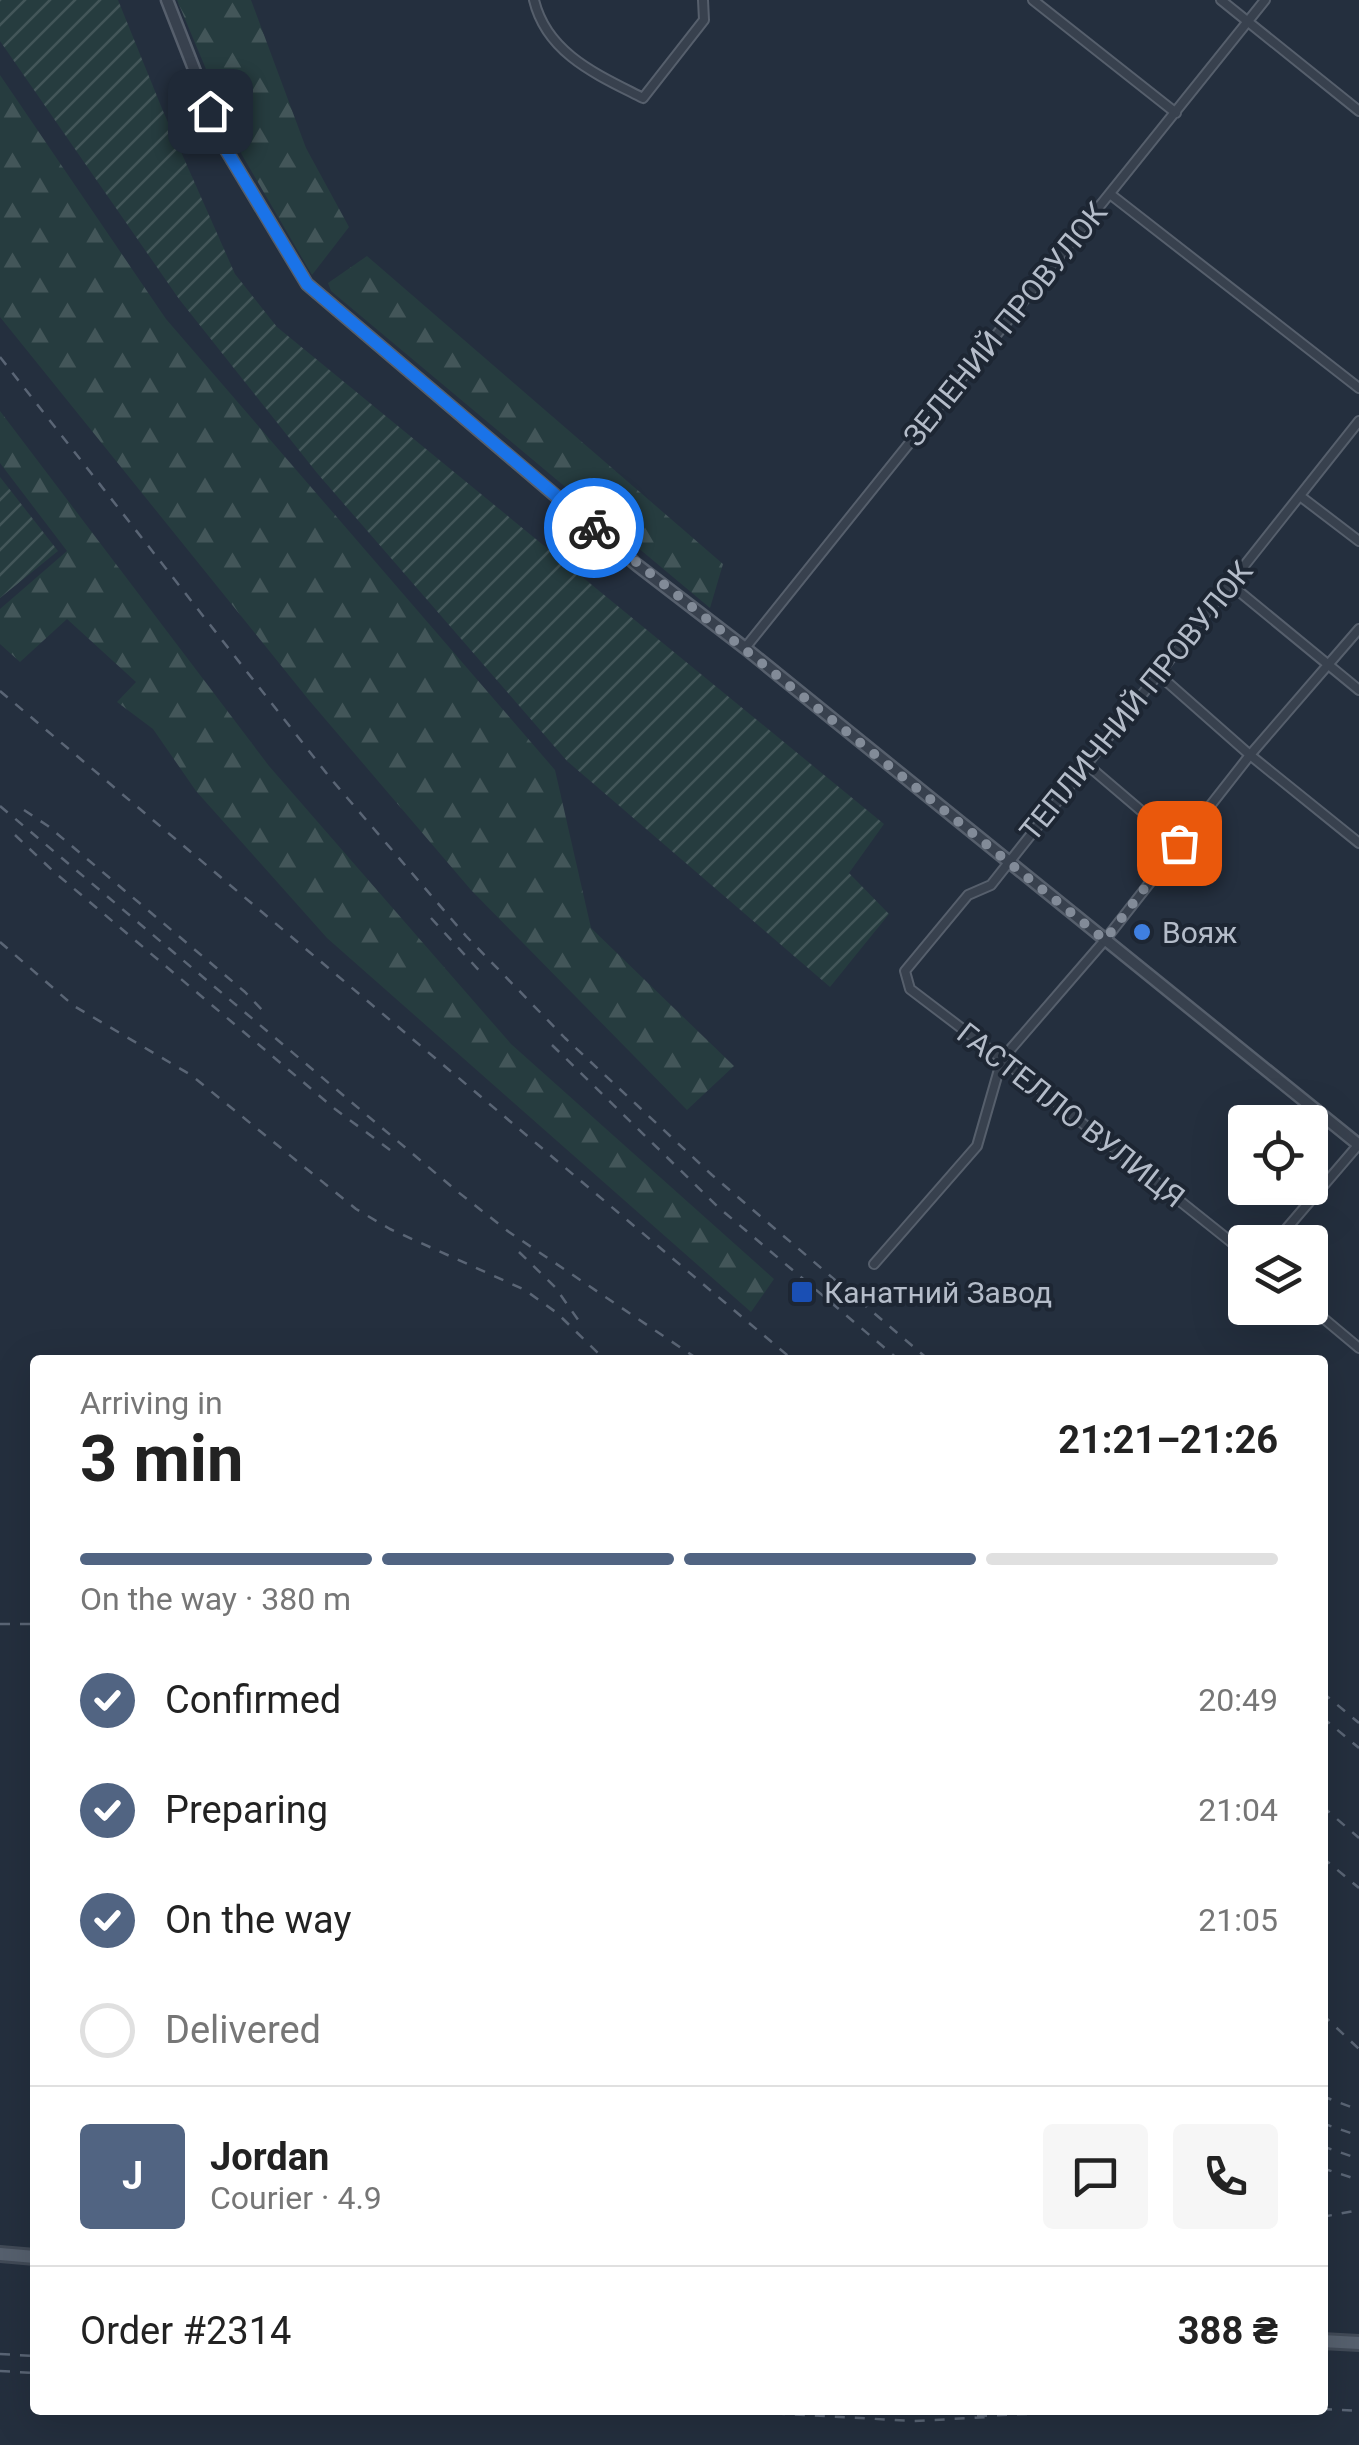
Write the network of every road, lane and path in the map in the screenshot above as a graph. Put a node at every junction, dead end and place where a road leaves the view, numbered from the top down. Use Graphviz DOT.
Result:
graph roads {
  1 [pos="167,0"];
  2 [pos="534,0"];
  3 [pos="703,0"];
  4 [pos="1033,0"];
  5 [pos="1220,0"];
  6 [pos="1265,0"];
  7 [pos="1248,22"];
  8 [pos="1359,111"];
  9 [pos="1176,113"];
  10 [pos="1110,194"];
  11 [pos="1359,388"];
  12 [pos="1359,421"];
  13 [pos="1300,496"];
  14 [pos="1359,542"];
  15 [pos="1230,584"];
  16 [pos="1359,629"];
  17 [pos="745,648"];
  18 [pos="1328,665"];
  19 [pos="1157,674"];
  20 [pos="1359,690"];
  21 [pos="1250,755"];
  22 [pos="1085,763"];
  23 [pos="1179,843"];
  24 [pos="1359,843"];
  25 [pos="1009,861"];
  26 [pos="1105,940"];
  27 [pos="905,971"];
  28 [pos="1002,1058"];
  29 [pos="1359,1144"];
  30 [pos="1290,1225"];
  31 [pos="1228,1239"];
  32 [pos="874,1264"];
  33 [pos="1328,1322"];
  34 [pos="1359,1348"];
  35 [pos="0,2254"];
  36 [pos="30,2257"];
  37 [pos="1328,2341"];
  38 [pos="1359,2342"];
  1 -- 17 [label="street"];
  2 -- 3 [label="street"];
  4 -- 9 [label="street"];
  5 -- 7 [label="street"];
  6 -- 7 [label="street, ЗЕЛЕНИЙ ПРОВУЛОК"];
  7 -- 8 [label="street"];
  7 -- 9 [label="street, ЗЕЛЕНИЙ ПРОВУЛОК"];
  9 -- 10 [label="street, ЗЕЛЕНИЙ ПРОВУЛОК"];
  10 -- 11 [label="street"];
  10 -- 17 [label="street, ЗЕЛЕНИЙ ПРОВУЛОК"];
  12 -- 13 [label="street, ТЕПЛИЧНИЙ ПРОВУЛОК"];
  13 -- 14 [label="street"];
  13 -- 15 [label="street, ТЕПЛИЧНИЙ ПРОВУЛОК"];
  15 -- 18 [label="street"];
  15 -- 19 [label="street, ТЕПЛИЧНИЙ ПРОВУЛОК"];
  16 -- 18 [label="street"];
  17 -- 25 [label="street"];
  18 -- 20 [label="street"];
  18 -- 21 [label="street"];
  19 -- 21 [label="street"];
  19 -- 22 [label="street, ТЕПЛИЧНИЙ ПРОВУЛОК"];
  21 -- 23 [label="street"];
  21 -- 24 [label="street"];
  22 -- 23 [label="street"];
  22 -- 25 [label="street, ТЕПЛИЧНИЙ ПРОВУЛОК"];
  23 -- 26 [label="street"];
  25 -- 26 [label="street"];
  25 -- 27 [label="street, ТЕПЛИЧНИЙ ПРОВУЛОК"];
  26 -- 28 [label="street"];
  26 -- 29 [label="street"];
  27 -- 28 [label="street, ГАСТЕЛЛО ВУЛИЦЯ"];
  28 -- 31 [label="street, ГАСТЕЛЛО ВУЛИЦЯ"];
  28 -- 32 [label="street"];
  29 -- 30 [label="street"];
  33 -- 34 [label="street"];
  35 -- 36 [label="main road"];
  37 -- 38 [label="main road"];
}
